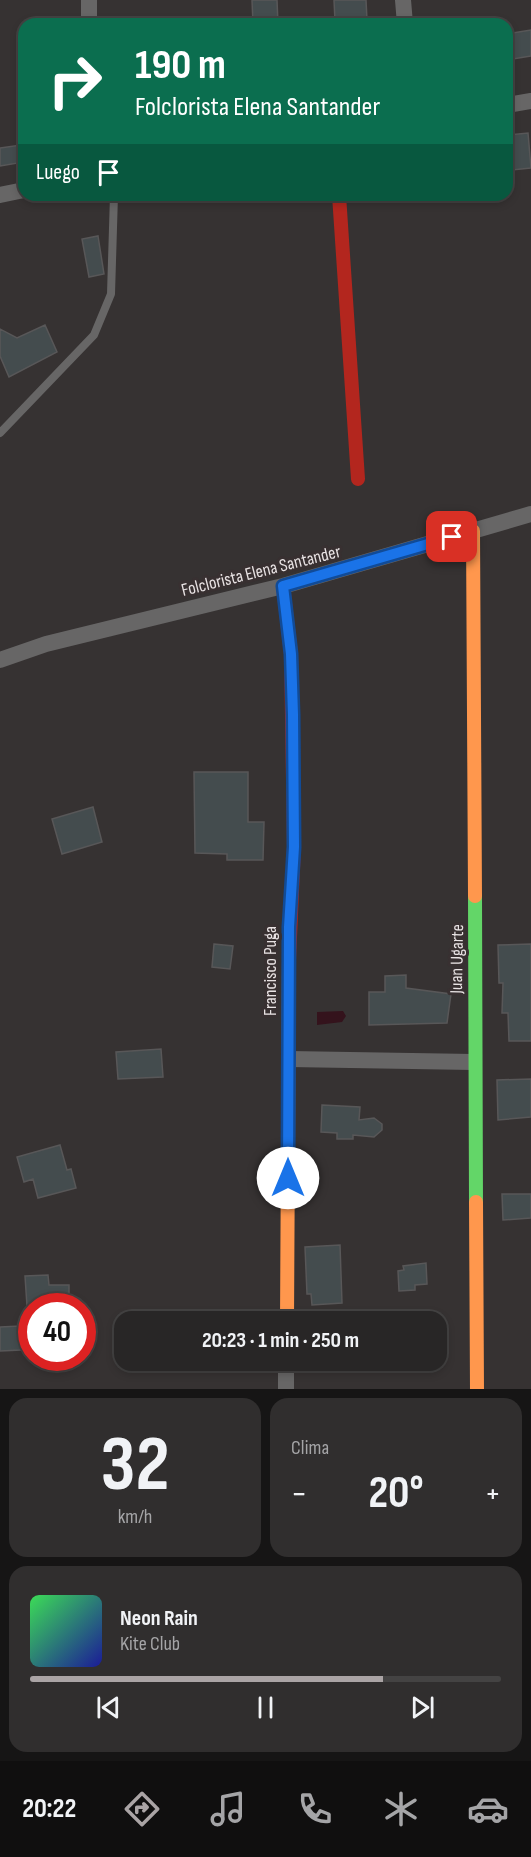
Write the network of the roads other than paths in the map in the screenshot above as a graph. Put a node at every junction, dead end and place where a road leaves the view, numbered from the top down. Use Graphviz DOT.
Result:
graph roads {
  1 [pos="89,0"];
  2 [pos="404,0"];
  3 [pos="89,18"];
  4 [pos="405,18"];
  5 [pos="531,101"];
  6 [pos="513,104"];
  7 [pos="18,191"];
  8 [pos="0,195"];
  9 [pos="114,201"];
  10 [pos="339,201"];
  11 [pos="0,433"];
  12 [pos="358,479"];
  13 [pos="531,514"];
  14 [pos="473,531"];
  15 [pos="283,586"];
  16 [pos="0,660"];
  17 [pos="289,1059"];
  18 [pos="473,1062"];
  19 [pos="287,1311"];
  20 [pos="286,1371"];
  21 [pos="286,1389"];
  22 [pos="477,1389"];
  1 -- 3 [label="street"];
  2 -- 4 [label="street"];
  5 -- 6 [label="street"];
  7 -- 8 [label="street"];
  9 -- 11 [label="lane"];
  10 -- 12 [label="street"];
  13 -- 14 [label="street, Folclorista Elena Santander"];
  14 -- 15 [label="street, Folclorista Elena Santander"];
  14 -- 18 [label="street, Juan Ugarte"];
  15 -- 16 [label="street, Folclorista Elena Santander"];
  15 -- 17 [label="street, Francisco Puga"];
  17 -- 18 [label="street"];
  17 -- 19 [label="street, Francisco Puga"];
  18 -- 22 [label="street, Juan Ugarte"];
  20 -- 21 [label="street"];
}
